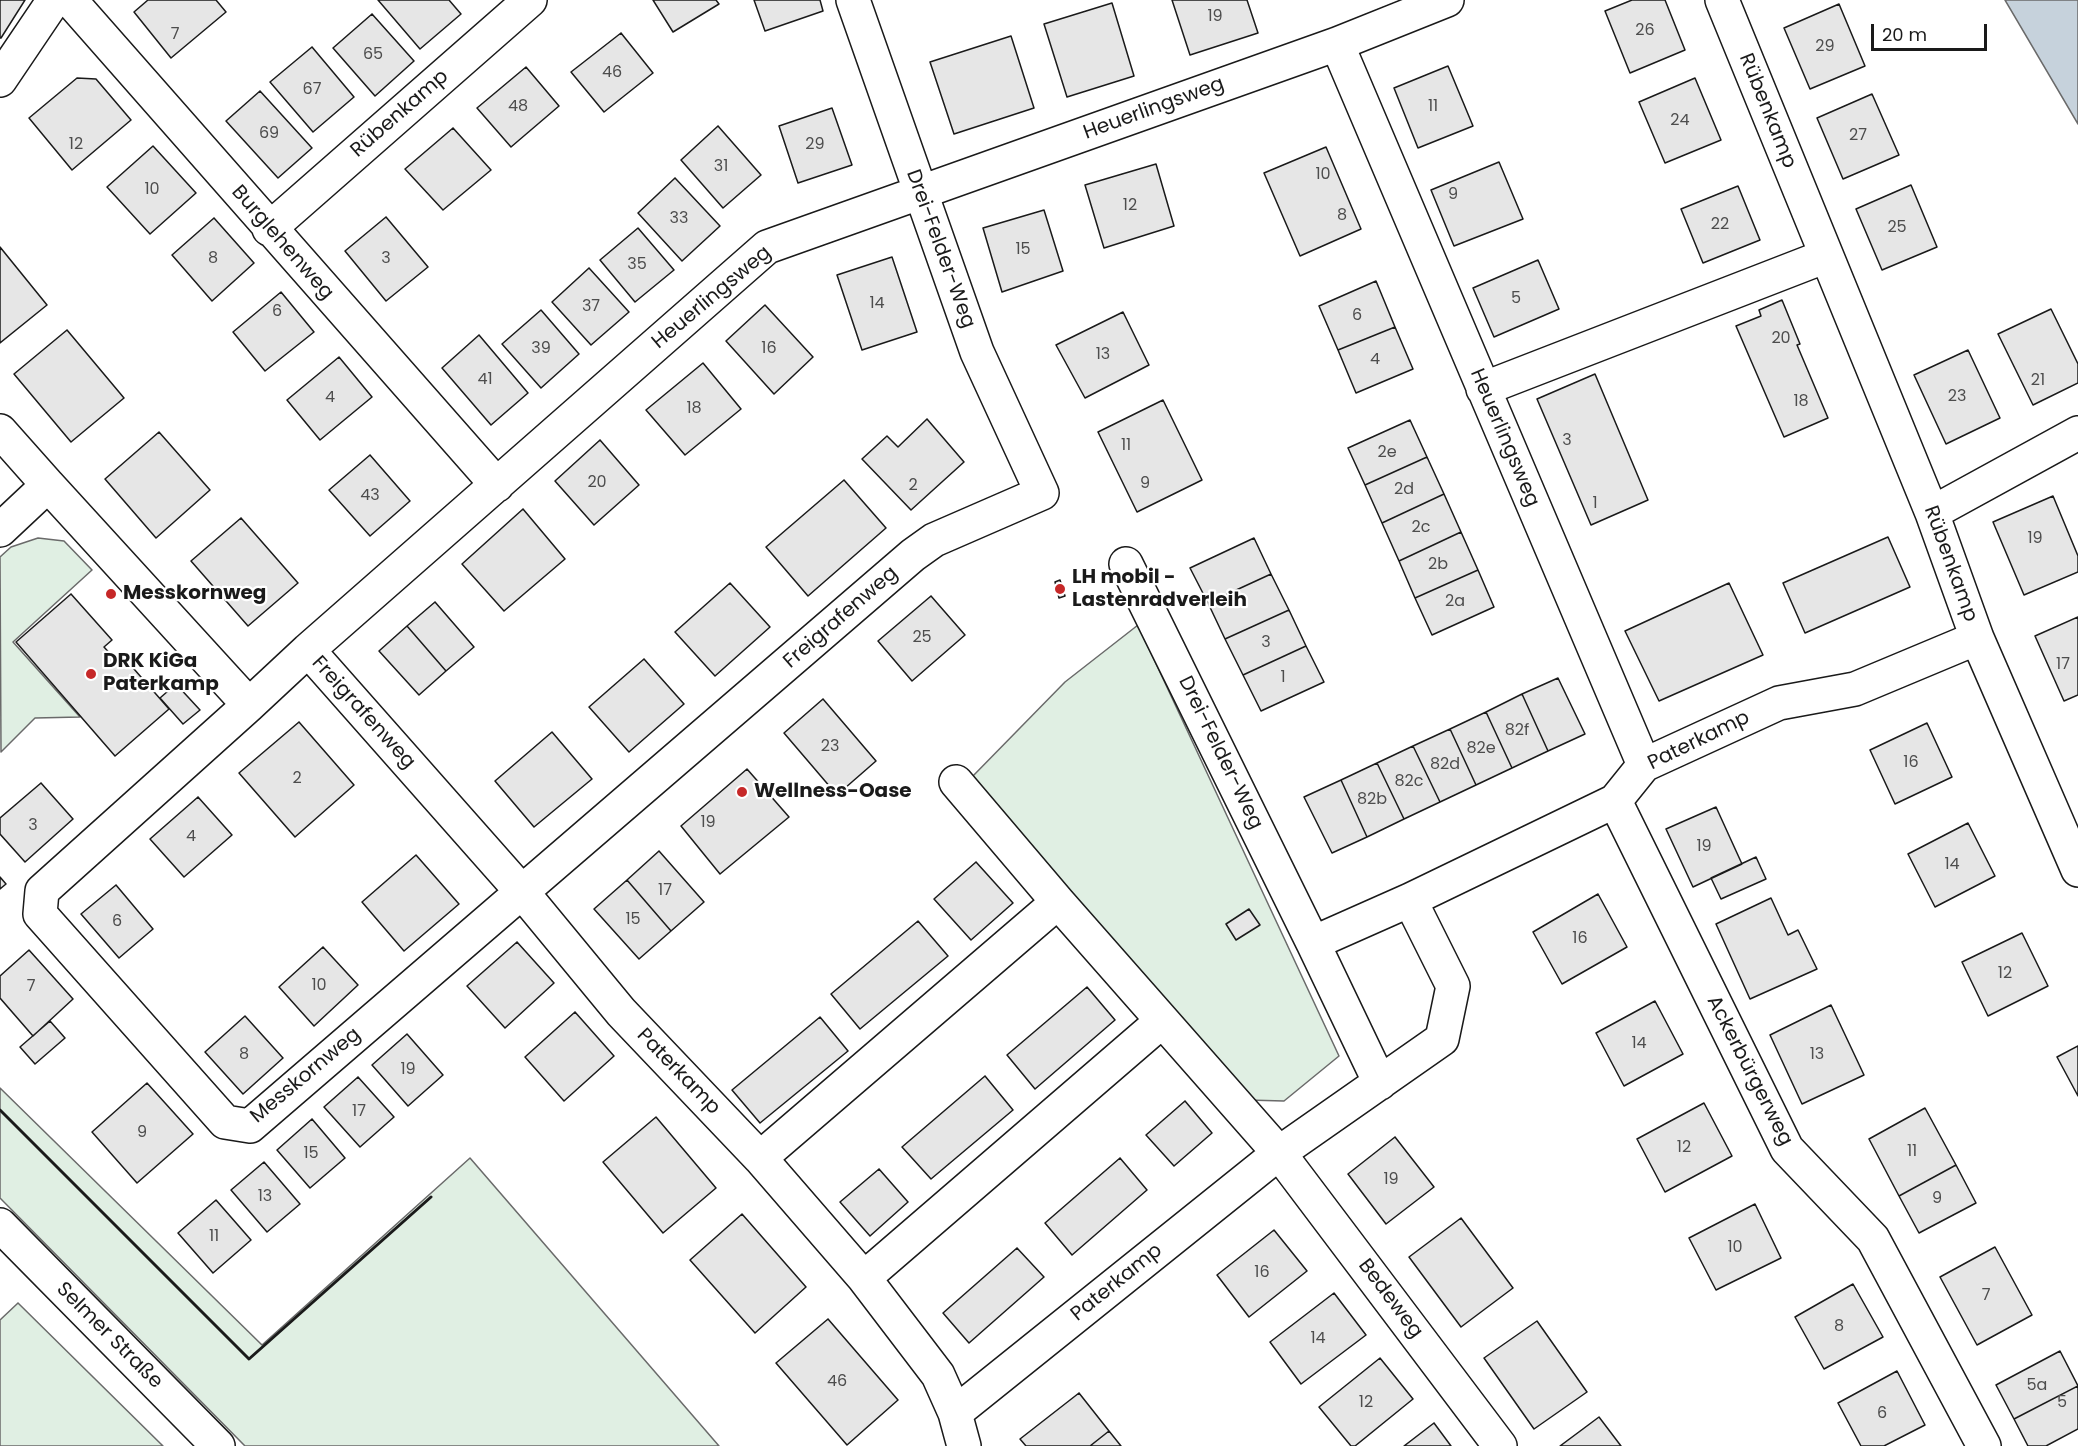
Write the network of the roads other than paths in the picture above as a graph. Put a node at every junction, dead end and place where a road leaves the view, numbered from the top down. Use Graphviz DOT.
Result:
graph roads {
  1 [pos="54,0"];
  2 [pos="69,0"];
  3 [pos="530,0"];
  4 [pos="853,0"];
  5 [pos="1447,0"];
  6 [pos="1722,0"];
  7 [pos="1337,44"];
  8 [pos="0,80"];
  9 [pos="919,193"];
  10 [pos="269,229"];
  11 [pos="1826,256"];
  12 [pos="1483,389"];
  13 [pos="0,431"];
  14 [pos="2078,433"];
  15 [pos="48,485"];
  16 [pos="497,485"];
  17 [pos="1042,493"];
  18 [pos="1932,513"];
  19 [pos="0,530"];
  20 [pos="1126,564"];
  21 [pos="1977,638"];
  22 [pos="308,650"];
  23 [pos="249,705"];
  24 [pos="1644,765"];
  25 [pos="956,782"];
  26 [pos="1615,801"];
  27 [pos="2078,870"];
  28 [pos="522,892"];
  29 [pos="1410,900"];
  30 [pos="1058,902"];
  31 [pos="1313,943"];
  32 [pos="621,1012"];
  33 [pos="1162,1021"];
  34 [pos="1380,1083"];
  35 [pos="1279,1153"];
  36 [pos="760,1158"];
  37 [pos="0,1225"];
  38 [pos="864,1278"];
  39 [pos="955,1413"];
  40 [pos="218,1446"];
  41 [pos="964,1446"];
  42 [pos="1500,1446"];
  43 [pos="1983,1446"];
  1 -- 8 [label="street"];
  2 -- 10 [label="street, Burglehenweg"];
  3 -- 10 [label="street, Rübenkamp"];
  4 -- 9 [label="street, Drei-Felder-Weg"];
  5 -- 7 [label="street, Heuerlingsweg"];
  6 -- 11 [label="street, Rübenkamp"];
  7 -- 9 [label="street, Heuerlingsweg"];
  7 -- 12 [label="street, Heuerlingsweg"];
  9 -- 16 [label="street, Heuerlingsweg"];
  9 -- 17 [label="street, Drei-Felder-Weg"];
  10 -- 16 [label="street, Burglehenweg"];
  11 -- 12 [label="street"];
  11 -- 18 [label="street, Rübenkamp"];
  12 -- 24 [label="street, Heuerlingsweg"];
  13 -- 15 [label="street"];
  14 -- 18 [label="street"];
  15 -- 19 [label="street"];
  15 -- 23 [label="street"];
  16 -- 22 [label="street, Heuerlingsweg"];
  17 -- 28 [label="street, Freigrafenweg"];
  18 -- 21 [label="street, Rübenkamp"];
  20 -- 31 [label="street, Drei-Felder-Weg"];
  21 -- 24 [label="street, Paterkamp"];
  21 -- 27 [label="street, Rübenkamp"];
  22 -- 23 [label="street, Freigrafenweg"];
  22 -- 28 [label="street, Freigrafenweg"];
  23 -- 28 [label="street, Messkornweg"];
  24 -- 26 [label="street, Paterkamp"];
  25 -- 30 [label="street"];
  26 -- 29 [label="street, Paterkamp"];
  26 -- 43 [label="street, Ackerbürgerweg"];
  28 -- 32 [label="street, Freigrafenweg"];
  29 -- 31 [label="street, Paterkamp"];
  29 -- 34 [label="street, Paterkamp"];
  30 -- 33 [label="street"];
  30 -- 36 [label="street"];
  31 -- 34 [label="street"];
  32 -- 36 [label="street, Paterkamp"];
  33 -- 35 [label="street"];
  33 -- 38 [label="street"];
  34 -- 35 [label="street, Paterkamp"];
  35 -- 39 [label="street, Paterkamp"];
  35 -- 42 [label="street, Bedeweg"];
  36 -- 38 [label="street, Paterkamp"];
  37 -- 40 [label="street, Selmer Straße"];
  38 -- 39 [label="street, Paterkamp"];
  39 -- 41 [label="street, Paterkamp"];
}
